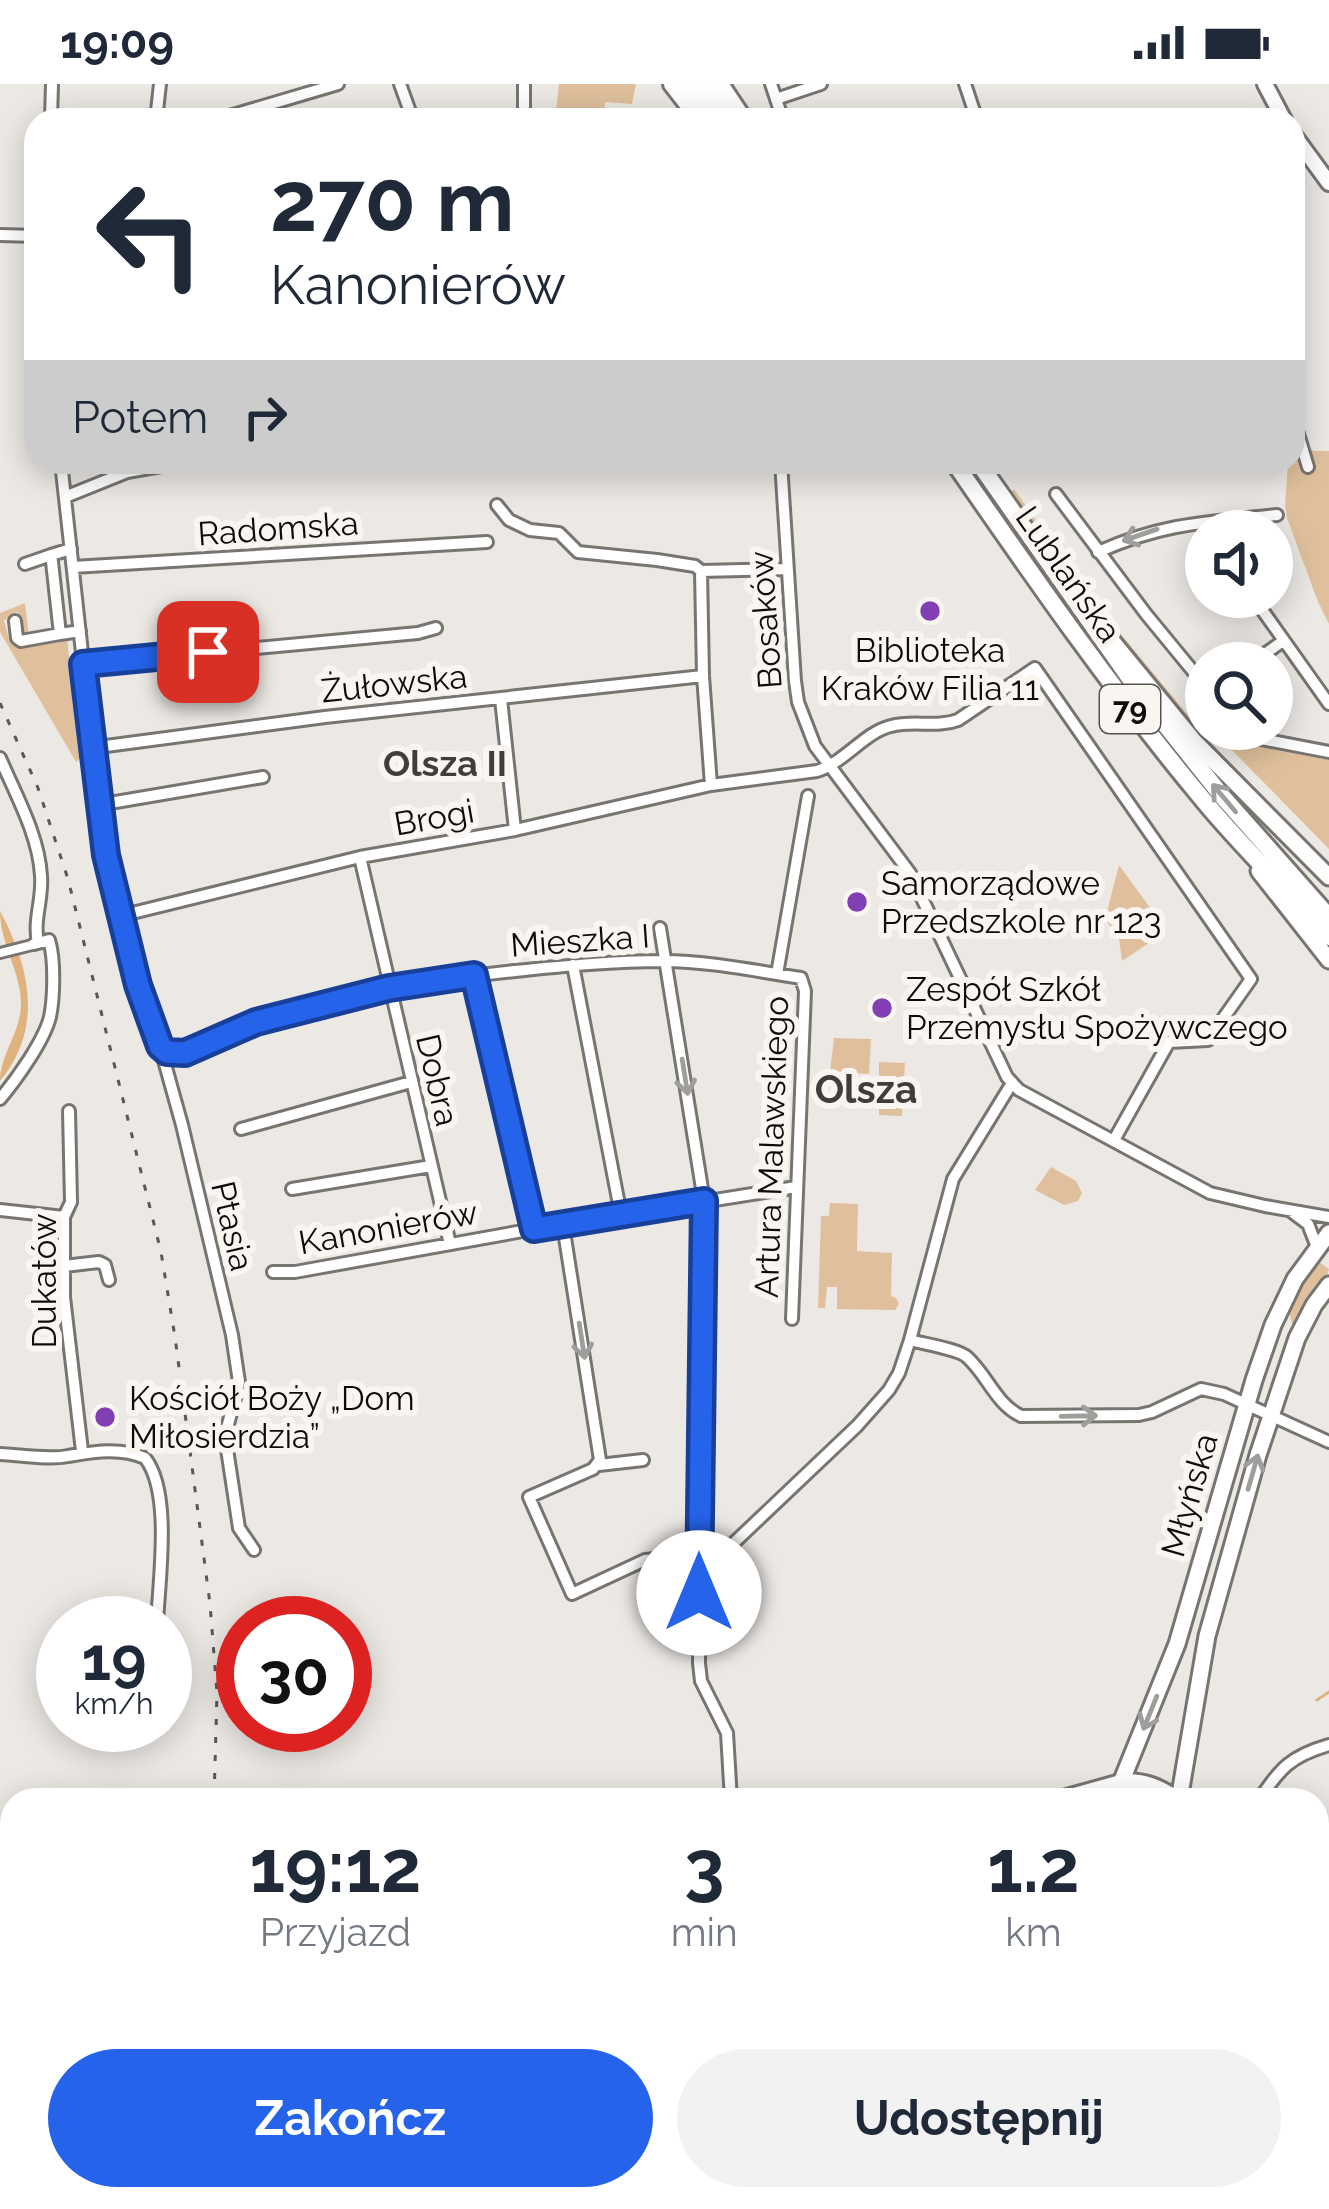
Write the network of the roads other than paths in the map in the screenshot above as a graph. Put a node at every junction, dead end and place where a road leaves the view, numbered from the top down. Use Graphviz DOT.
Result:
graph roads {
  1 [pos="338,84"];
  2 [pos="672,84"];
  3 [pos="770,84"];
  4 [pos="820,84"];
  5 [pos="776,99"];
  6 [pos="257,108"];
  7 [pos="691,108"];
  8 [pos="779,108"];
  9 [pos="1305,150"];
  10 [pos="1329,183"];
  11 [pos="1305,454"];
  12 [pos="1309,467"];
  13 [pos="63,474"];
  14 [pos="122,474"];
  15 [pos="783,474"];
  16 [pos="962,474"];
  17 [pos="985,474"];
  18 [pos="1056,494"];
  19 [pos="65,497"];
  20 [pos="497,505"];
  21 [pos="1185,523"];
  22 [pos="487,542"];
  23 [pos="71,549"];
  24 [pos="1098,552"];
  25 [pos="51,554"];
  26 [pos="26,564"];
  27 [pos="73,567"];
  28 [pos="788,569"];
  29 [pos="701,571"];
  30 [pos="1070,595"];
  31 [pos="1267,618"];
  32 [pos="15,621"];
  33 [pos="436,628"];
  34 [pos="80,631"];
  35 [pos="60,634"];
  36 [pos="1283,641"];
  37 [pos="1185,661"];
  38 [pos="83,664"];
  39 [pos="703,676"];
  40 [pos="501,699"];
  41 [pos="1329,704"];
  42 [pos="1177,722"];
  43 [pos="1185,724"];
  44 [pos="1293,745"];
  45 [pos="91,748"];
  46 [pos="1210,750"];
  47 [pos="1329,752"];
  48 [pos="0,758"];
  49 [pos="1216,761"];
  50 [pos="830,767"];
  51 [pos="263,777"];
  52 [pos="710,785"];
  53 [pos="808,796"];
  54 [pos="98,806"];
  55 [pos="515,830"];
  56 [pos="1228,830"];
  57 [pos="360,857"];
  58 [pos="1329,877"];
  59 [pos="120,916"];
  60 [pos="1329,917"];
  61 [pos="660,928"];
  62 [pos="1329,937"];
  63 [pos="40,943"];
  64 [pos="0,952"];
  65 [pos="1329,960"];
  66 [pos="668,961"];
  67 [pos="573,965"];
  68 [pos="778,974"];
  69 [pos="474,975"];
  70 [pos="801,978"];
  71 [pos="389,988"];
  72 [pos="160,1046"];
  73 [pos="411,1082"];
  74 [pos="1012,1084"];
  75 [pos="0,1099"];
  76 [pos="69,1111"];
  77 [pos="241,1129"];
  78 [pos="1114,1140"];
  79 [pos="431,1166"];
  80 [pos="796,1187"];
  81 [pos="292,1189"];
  82 [pos="704,1201"];
  83 [pos="0,1210"];
  84 [pos="1289,1210"];
  85 [pos="621,1215"];
  86 [pos="64,1217"];
  87 [pos="1329,1217"];
  88 [pos="563,1225"];
  89 [pos="534,1229"];
  90 [pos="1329,1233"];
  91 [pos="450,1244"];
  92 [pos="1316,1247"];
  93 [pos="64,1266"];
  94 [pos="273,1272"];
  95 [pos="109,1280"];
  96 [pos="1329,1286"];
  97 [pos="793,1318"];
  98 [pos="910,1340"];
  99 [pos="1246,1405"];
  100 [pos="1270,1417"];
  101 [pos="1329,1442"];
  102 [pos="82,1451"];
  103 [pos="0,1454"];
  104 [pos="643,1460"];
  105 [pos="599,1465"];
  106 [pos="254,1550"];
  107 [pos="700,1556"];
  108 [pos="699,1576"];
  109 [pos="158,1596"];
  110 [pos="1329,1745"];
  111 [pos="1121,1783"];
  112 [pos="730,1788"];
  113 [pos="1102,1788"];
  114 [pos="1119,1788"];
  115 [pos="1158,1788"];
  116 [pos="1182,1788"];
  117 [pos="1268,1788"];
  1 -- 6 [label="street"];
  2 -- 7 [label="main road"];
  3 -- 5 [label="street"];
  4 -- 5 [label="street"];
  5 -- 8 [label="street"];
  9 -- 10 [label="street"];
  11 -- 12 [label="street"];
  13 -- 19 [label="street, Ptasia"];
  14 -- 19 [label="street"];
  15 -- 28 [label="street, Bosaków"];
  16 -- 56 [label="main road, Lublańska / 79"];
  17 -- 30 [label="main road, Lublańska / 79"];
  18 -- 24 [label="street"];
  19 -- 23 [label="street, Ptasia"];
  20 -- 29 [label="street"];
  21 -- 24 [label="street, one-way"];
  22 -- 27 [label="street, Radomska"];
  23 -- 25 [label="street"];
  23 -- 27 [label="street, Ptasia"];
  24 -- 37 [label="street"];
  25 -- 26 [label="street"];
  25 -- 35 [label="street"];
  27 -- 34 [label="street, Ptasia"];
  28 -- 29 [label="street"];
  28 -- 50 [label="street, Bosaków"];
  29 -- 39 [label="street"];
  30 -- 42 [label="main road, Lublańska"];
  60 -- 30 [label="main road, Lublańska / 79, one-way"];
  31 -- 36 [label="street"];
  32 -- 35 [label="street"];
  33 -- 38 [label="street"];
  34 -- 35 [label="street"];
  34 -- 38 [label="street, Ptasia"];
  36 -- 41 [label="street"];
  38 -- 45 [label="street, Ptasia"];
  39 -- 40 [label="street, Żułowska"];
  39 -- 52 [label="street"];
  40 -- 45 [label="street, Żułowska"];
  40 -- 55 [label="street"];
  42 -- 43 [label="street"];
  42 -- 49 [label="main road, Lublańska"];
  44 -- 47 [label="street"];
  45 -- 54 [label="street, Ptasia"];
  46 -- 49 [label="street"];
  48 -- 63 [label="street"];
  49 -- 58 [label="main road, Lublańska"];
  50 -- 52 [label="street, Brogi"];
  50 -- 74 [label="street, Bosaków"];
  50 -- 78 [label="street"];
  51 -- 54 [label="street"];
  52 -- 55 [label="street, Brogi"];
  53 -- 68 [label="street, Artura Malawskiego"];
  54 -- 59 [label="street, Ptasia"];
  55 -- 57 [label="street, Brogi"];
  56 -- 62 [label="main road, Lublańska / 79"];
  56 -- 65 [label="main road, Lublańska"];
  57 -- 59 [label="street, Brogi"];
  57 -- 71 [label="street, Dobra"];
  59 -- 72 [label="street, Ptasia"];
  61 -- 66 [label="street"];
  63 -- 64 [label="street"];
  63 -- 75 [label="street"];
  66 -- 67 [label="street, Mieszka I"];
  66 -- 68 [label="street, Mieszka I"];
  66 -- 82 [label="street, one-way"];
  67 -- 69 [label="street, Mieszka I"];
  67 -- 85 [label="street"];
  68 -- 70 [label="street, Mieszka I"];
  69 -- 71 [label="street, Mieszka I"];
  69 -- 89 [label="street"];
  70 -- 80 [label="street, Artura Malawskiego"];
  71 -- 72 [label="street, Mieszka I"];
  71 -- 73 [label="street, Dobra"];
  72 -- 106 [label="street, Ptasia"];
  73 -- 77 [label="street"];
  73 -- 79 [label="street, Dobra"];
  74 -- 78 [label="street"];
  74 -- 98 [label="street"];
  76 -- 86 [label="street, Dukatów"];
  78 -- 84 [label="street"];
  79 -- 81 [label="street"];
  79 -- 91 [label="street, Dobra"];
  80 -- 82 [label="street, Kanonierów"];
  80 -- 97 [label="street, Artura Malawskiego"];
  82 -- 85 [label="street, Kanonierów"];
  82 -- 107 [label="street"];
  83 -- 86 [label="street"];
  84 -- 87 [label="street"];
  84 -- 92 [label="street"];
  85 -- 88 [label="street, Kanonierów"];
  86 -- 93 [label="street, Dukatów"];
  88 -- 89 [label="street, Kanonierów"];
  88 -- 105 [label="street, one-way"];
  89 -- 91 [label="street, Kanonierów"];
  90 -- 92 [label="main road, Młyńska"];
  91 -- 94 [label="street, Kanonierów"];
  92 -- 99 [label="main road, Młyńska"];
  93 -- 95 [label="street"];
  93 -- 102 [label="street, Dukatów"];
  96 -- 100 [label="main road, Młyńska"];
  98 -- 99 [label="street, one-way"];
  98 -- 108 [label="street"];
  99 -- 100 [label="street"];
  99 -- 111 [label="main road, Młyńska, one-way"];
  100 -- 101 [label="street"];
  116 -- 100 [label="main road, Młyńska, one-way"];
  102 -- 103 [label="street"];
  102 -- 109 [label="street"];
  104 -- 105 [label="street"];
  105 -- 107 [label="street"];
  107 -- 108 [label="street"];
  108 -- 112 [label="street"];
  110 -- 117 [label="street"];
  111 -- 113 [label="street"];
  111 -- 114 [label="main road, Młyńska"];
  111 -- 115 [label="main road"];
}
